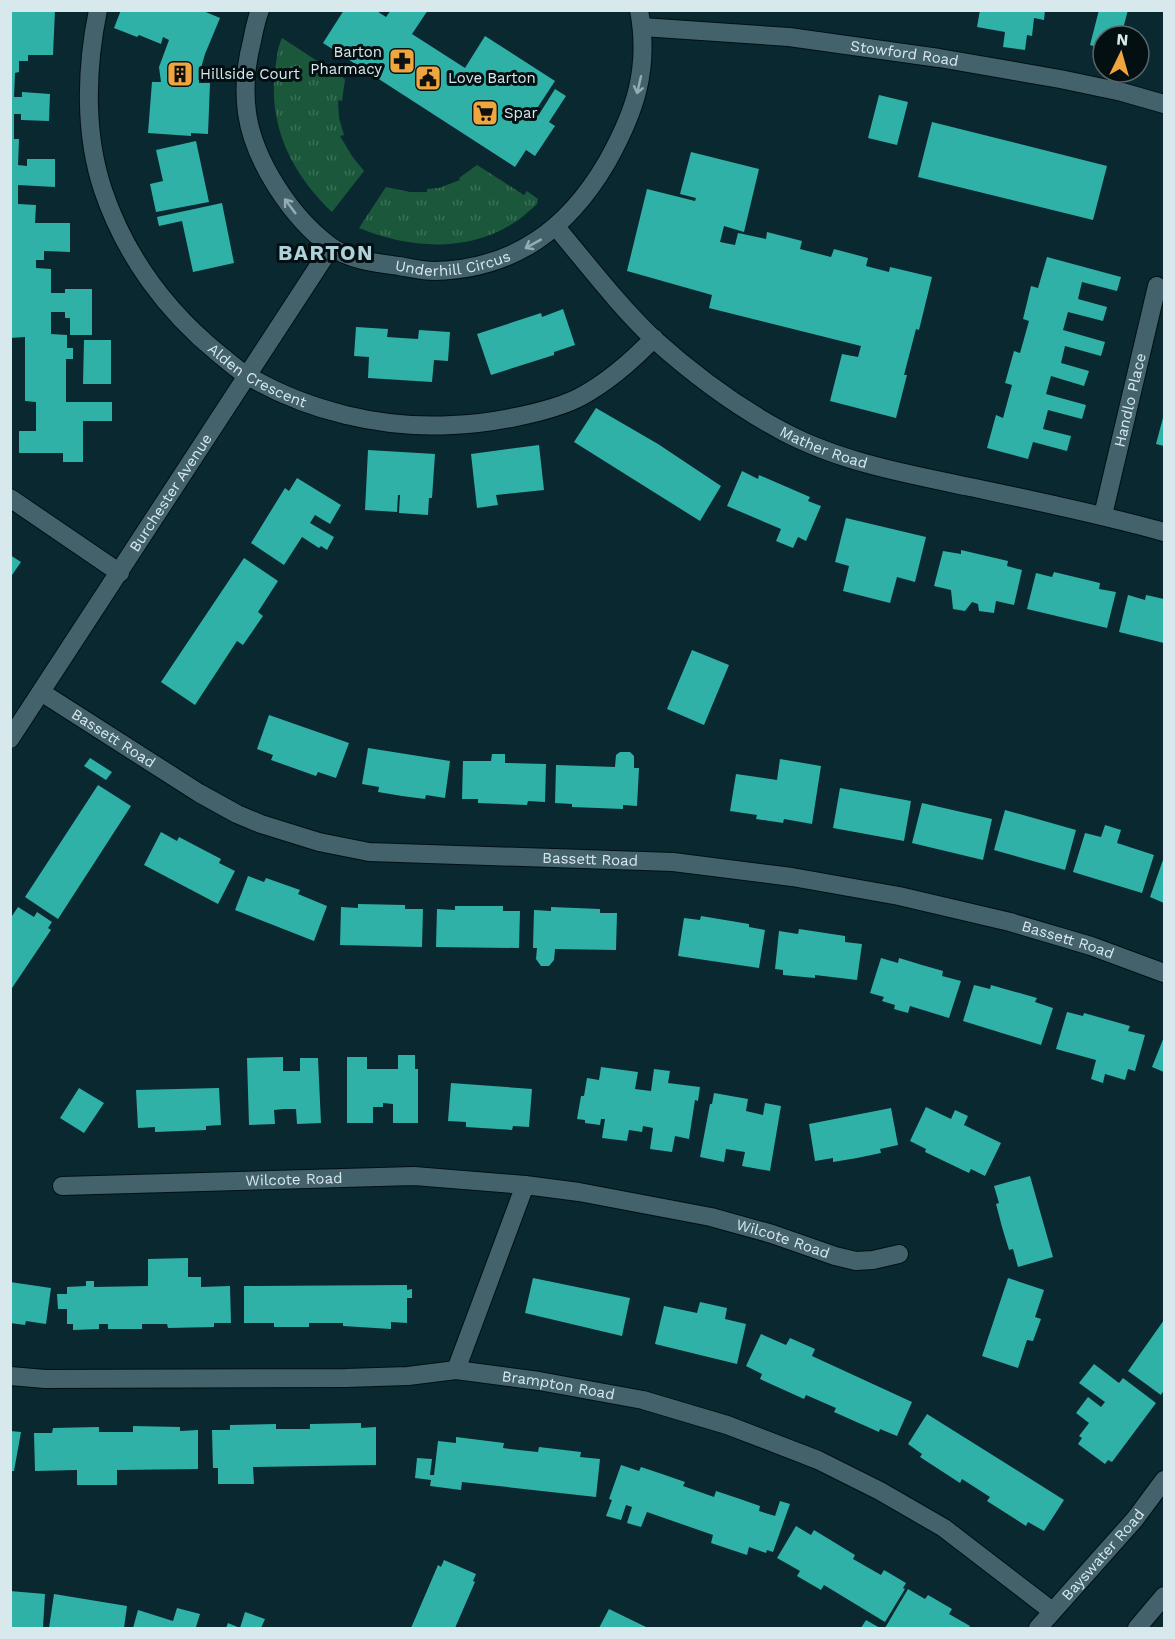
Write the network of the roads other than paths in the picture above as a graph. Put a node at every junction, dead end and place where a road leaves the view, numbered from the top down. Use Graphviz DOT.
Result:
graph roads {
  1 [pos="98,10"];
  2 [pos="261,10"];
  3 [pos="641,19"];
  4 [pos="1164,104"];
  5 [pos="556,228"];
  6 [pos="331,247"];
  7 [pos="1157,286"];
  8 [pos="654,338"];
  9 [pos="246,375"];
  10 [pos="10,498"];
  11 [pos="1103,515"];
  12 [pos="1164,532"];
  13 [pos="120,573"];
  14 [pos="41,692"];
  15 [pos="10,739"];
  16 [pos="1164,973"];
  17 [pos="525,1185"];
  18 [pos="62,1186"];
  19 [pos="899,1254"];
  20 [pos="456,1370"];
  21 [pos="10,1376"];
  22 [pos="1164,1480"];
  23 [pos="1164,1596"];
  24 [pos="1053,1611"];
  25 [pos="1038,1629"];
  26 [pos="1137,1629"];
  1 -- 9 [label="street, Alden Crescent"];
  6 -- 2 [label="street, Underhill Circus, one-way"];
  3 -- 4 [label="street, Stowford Road"];
  3 -- 5 [label="street, Underhill Circus, one-way"];
  5 -- 6 [label="street, Underhill Circus, one-way"];
  5 -- 8 [label="street, Mather Road"];
  6 -- 9 [label="street, Burchester Avenue"];
  7 -- 11 [label="street, Handlo Place"];
  8 -- 9 [label="street, Alden Crescent"];
  8 -- 11 [label="street, Mather Road"];
  9 -- 13 [label="street, Burchester Avenue"];
  10 -- 13 [label="street"];
  11 -- 12 [label="street, Mather Road"];
  13 -- 14 [label="street, Burchester Avenue"];
  14 -- 15 [label="street, Burchester Avenue"];
  14 -- 16 [label="street, Bassett Road"];
  17 -- 18 [label="street, Wilcote Road"];
  17 -- 19 [label="street, Wilcote Road"];
  17 -- 20 [label="street"];
  20 -- 21 [label="street, Brampton Road"];
  20 -- 24 [label="street, Brampton Road"];
  22 -- 24 [label="street, Bayswater Road"];
  23 -- 26 [label="street"];
  24 -- 25 [label="street, Bayswater Road"];
}
